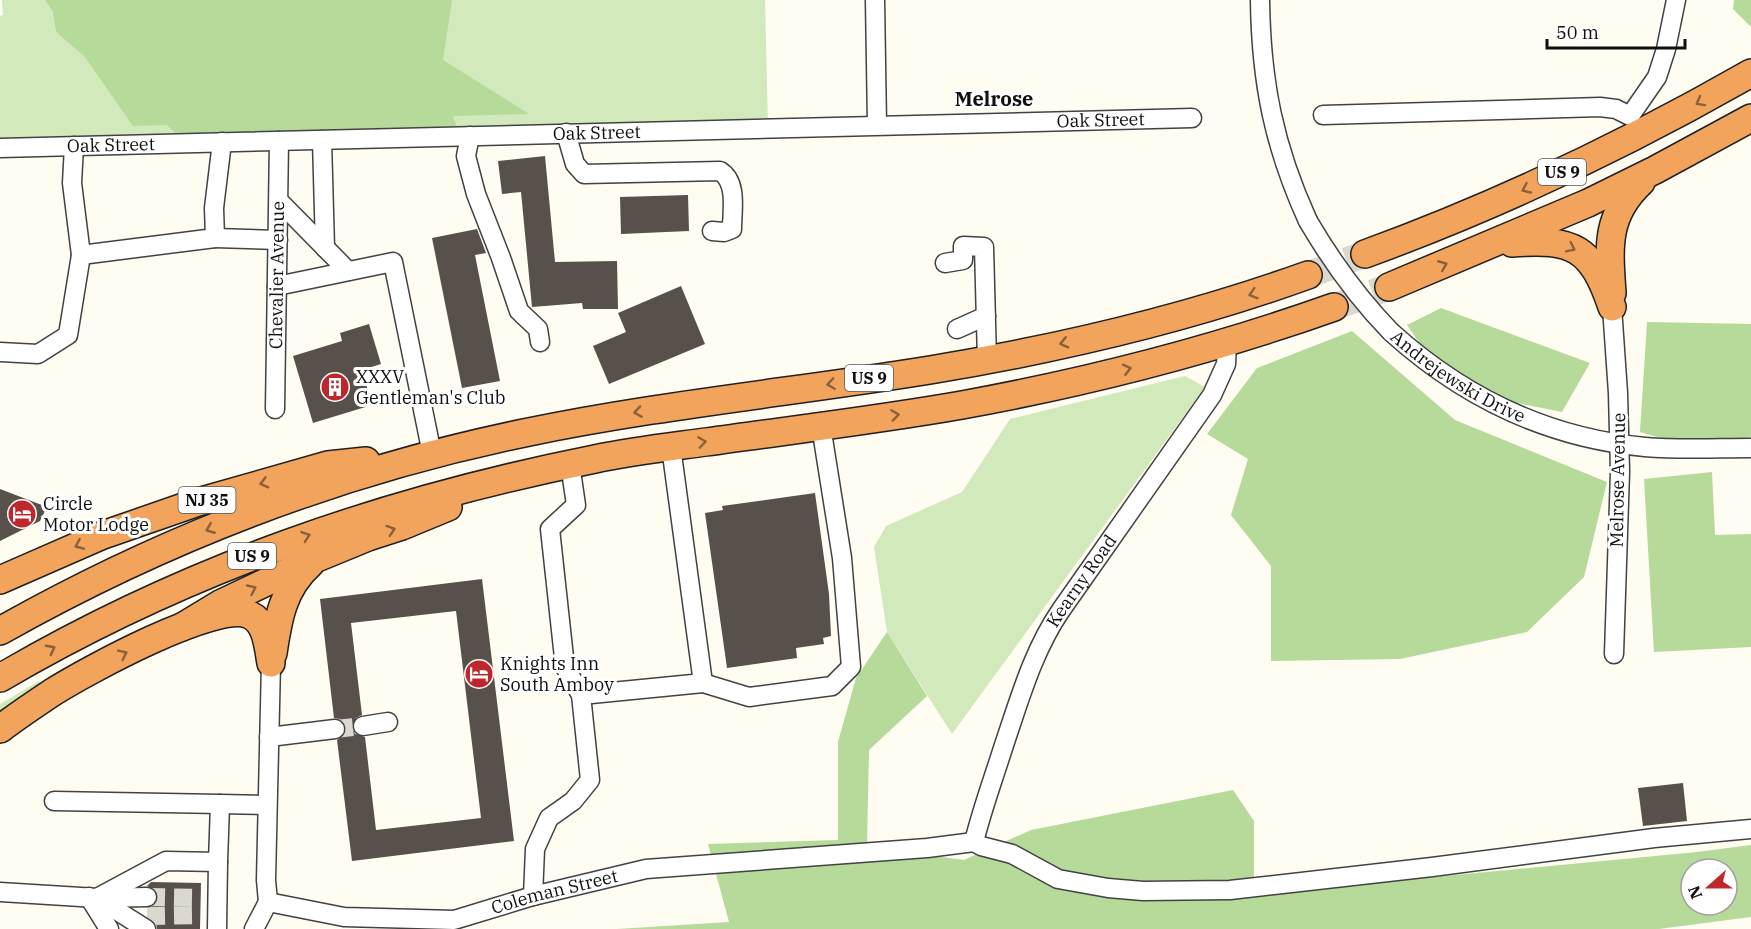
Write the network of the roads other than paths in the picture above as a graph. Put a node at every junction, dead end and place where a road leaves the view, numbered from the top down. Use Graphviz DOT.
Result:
graph roads {
  1 [pos="875,0"];
  2 [pos="1260,0"];
  3 [pos="1676,0"];
  4 [pos="1751,73"];
  5 [pos="1323,115"];
  6 [pos="1630,116"];
  7 [pos="1192,118"];
  8 [pos="1751,118"];
  9 [pos="878,125"];
  10 [pos="566,133"];
  11 [pos="470,136"];
  12 [pos="321,140"];
  13 [pos="279,141"];
  14 [pos="222,142"];
  15 [pos="74,146"];
  16 [pos="0,148"];
  17 [pos="1585,161"];
  18 [pos="1655,170"];
  19 [pos="279,201"];
  20 [pos="712,231"];
  21 [pos="215,238"];
  22 [pos="278,240"];
  23 [pos="1493,244"];
  24 [pos="326,248"];
  25 [pos="1365,254"];
  26 [pos="81,255"];
  27 [pos="945,263"];
  28 [pos="348,271"];
  29 [pos="1308,275"];
  30 [pos="277,286"];
  31 [pos="1389,287"];
  32 [pos="1334,307"];
  33 [pos="1612,307"];
  34 [pos="986,316"];
  35 [pos="957,329"];
  36 [pos="540,342"];
  37 [pos="1227,343"];
  38 [pos="0,352"];
  39 [pos="987,360"];
  40 [pos="275,409"];
  41 [pos="820,426"];
  42 [pos="1620,444"];
  43 [pos="671,447"];
  44 [pos="1749,448"];
  45 [pos="428,455"];
  46 [pos="570,464"];
  47 [pos="520,475"];
  48 [pos="317,558"];
  49 [pos="0,580"];
  50 [pos="182,627"];
  51 [pos="0,630"];
  52 [pos="1614,654"];
  53 [pos="271,663"];
  54 [pos="0,678"];
  55 [pos="703,683"];
  56 [pos="581,695"];
  57 [pos="388,723"];
  58 [pos="363,726"];
  59 [pos="0,729"];
  60 [pos="335,729"];
  61 [pos="269,737"];
  62 [pos="54,801"];
  63 [pos="220,804"];
  64 [pos="267,805"];
  65 [pos="1751,829"];
  66 [pos="974,842"];
  67 [pos="218,862"];
  68 [pos="0,892"];
  69 [pos="533,896"];
  70 [pos="147,897"];
  71 [pos="93,898"];
  72 [pos="268,902"];
  73 [pos="211,911"];
  74 [pos="146,923"];
  75 [pos="109,929"];
  76 [pos="118,929"];
  77 [pos="126,929"];
  78 [pos="254,929"];
  1 -- 9 [label="street"];
  2 -- 42 [label="street, Andrejewski Drive, bridge"];
  3 -- 6 [label="street"];
  4 -- 17 [label="highway, US 9, one-way"];
  5 -- 6 [label="street"];
  6 -- 17 [label="highway"];
  7 -- 9 [label="street, Oak Street"];
  8 -- 18 [label="highway, US 9"];
  9 -- 10 [label="street, Oak Street"];
  10 -- 11 [label="street, Oak Street"];
  10 -- 20 [label="street"];
  11 -- 12 [label="street, Oak Street"];
  11 -- 36 [label="street"];
  12 -- 13 [label="street, Oak Street"];
  12 -- 24 [label="street"];
  13 -- 14 [label="street, Oak Street"];
  13 -- 19 [label="street, Chevalier Avenue"];
  14 -- 15 [label="street, Oak Street"];
  14 -- 21 [label="street"];
  15 -- 16 [label="street, Oak Street"];
  15 -- 26 [label="street"];
  17 -- 25 [label="highway, US 9, one-way"];
  18 -- 23 [label="highway, US 9"];
  18 -- 33 [label="highway"];
  19 -- 22 [label="street, Chevalier Avenue"];
  19 -- 24 [label="street"];
  21 -- 22 [label="street"];
  21 -- 26 [label="street"];
  22 -- 30 [label="street, Chevalier Avenue"];
  31 -- 23 [label="highway, US 9, one-way"];
  23 -- 33 [label="highway, one-way"];
  24 -- 28 [label="street"];
  26 -- 38 [label="street"];
  27 -- 34 [label="street"];
  28 -- 30 [label="street"];
  28 -- 45 [label="street"];
  29 -- 39 [label="highway, US 9, one-way"];
  30 -- 40 [label="street, Chevalier Avenue"];
  32 -- 37 [label="highway, US 9"];
  33 -- 42 [label="street, Melrose Avenue"];
  34 -- 35 [label="street"];
  34 -- 39 [label="street"];
  41 -- 37 [label="highway, US 9, one-way"];
  37 -- 66 [label="street, Kearny Road"];
  39 -- 45 [label="highway, US 9, one-way"];
  43 -- 41 [label="highway, US 9, one-way"];
  41 -- 55 [label="street"];
  42 -- 44 [label="street, Andrejewski Drive"];
  42 -- 52 [label="street, Melrose Avenue"];
  43 -- 46 [label="highway, US 9"];
  43 -- 55 [label="street"];
  45 -- 49 [label="highway, NJ 35, one-way"];
  45 -- 51 [label="highway, US 9, one-way"];
  46 -- 47 [label="highway, US 9"];
  46 -- 56 [label="street"];
  48 -- 47 [label="highway, one-way"];
  54 -- 47 [label="highway, US 9, one-way"];
  50 -- 48 [label="highway, one-way"];
  48 -- 53 [label="highway"];
  50 -- 53 [label="highway"];
  59 -- 50 [label="highway, one-way"];
  53 -- 61 [label="street"];
  55 -- 56 [label="street"];
  56 -- 69 [label="street"];
  57 -- 58 [label="street"];
  60 -- 61 [label="street"];
  61 -- 64 [label="street"];
  62 -- 63 [label="street"];
  63 -- 64 [label="street"];
  63 -- 67 [label="street"];
  64 -- 72 [label="street"];
  65 -- 66 [label="street"];
  66 -- 69 [label="street, Coleman Street"];
  67 -- 71 [label="street"];
  67 -- 73 [label="street"];
  68 -- 71 [label="street"];
  69 -- 72 [label="street, Coleman Street"];
  70 -- 71 [label="street"];
  71 -- 74 [label="street"];
  71 -- 75 [label="street"];
  71 -- 76 [label="street"];
  71 -- 77 [label="street"];
  72 -- 78 [label="street"];
}
